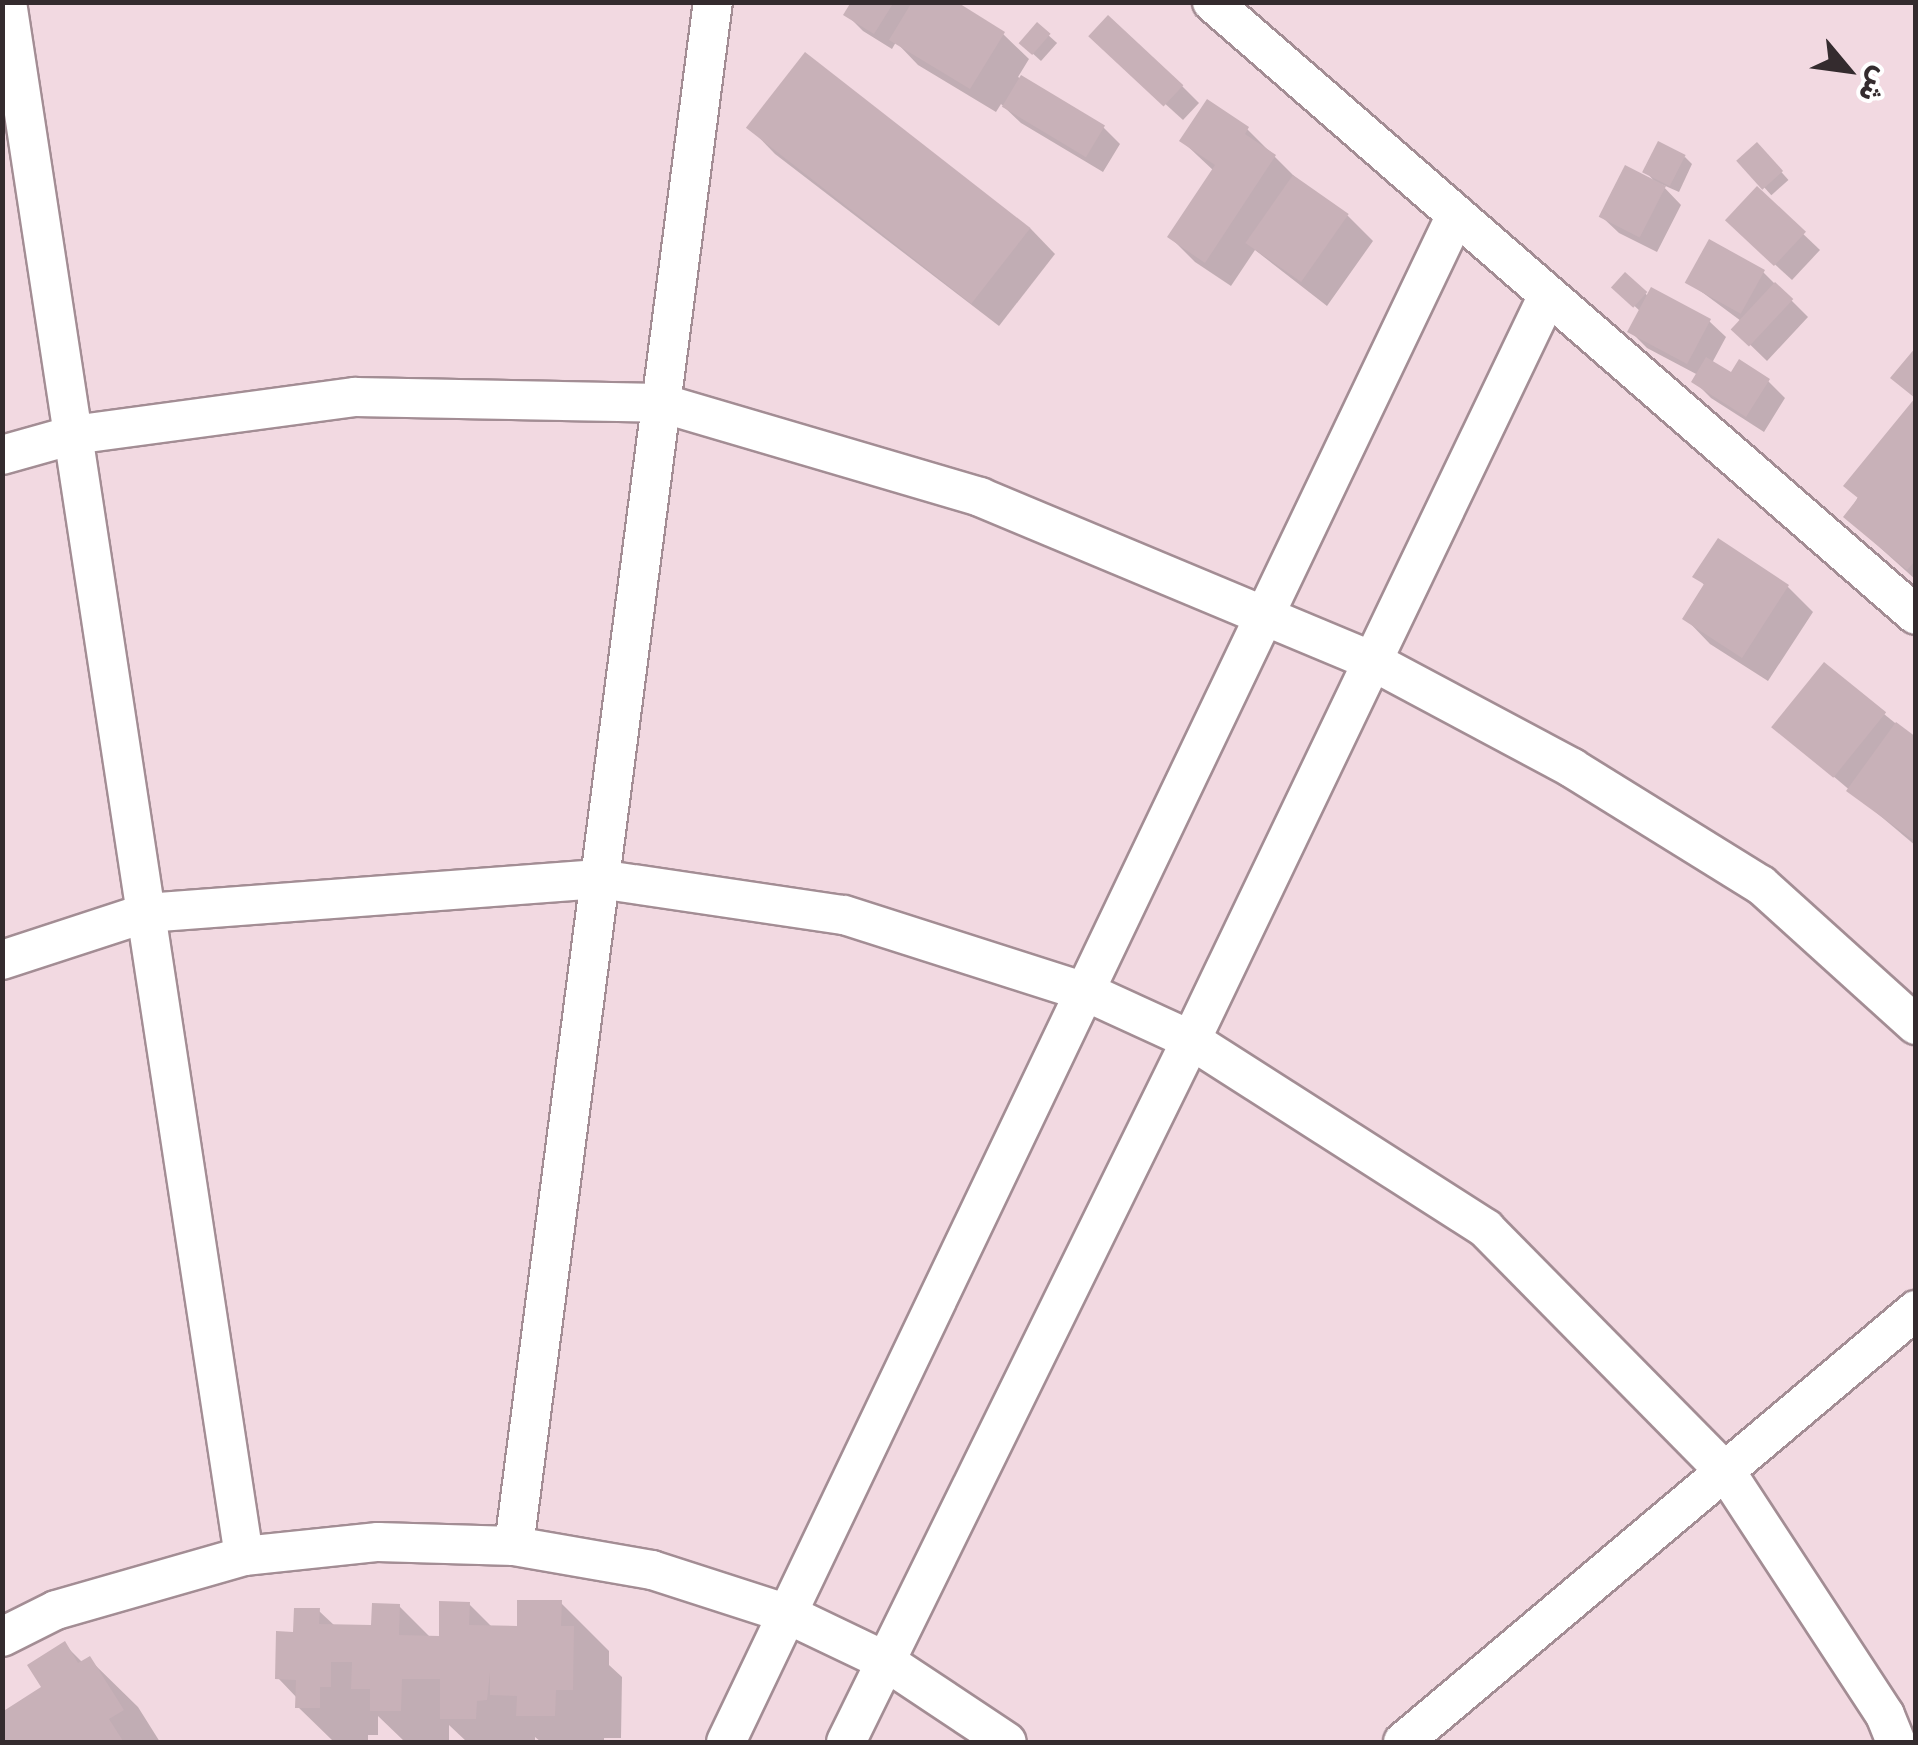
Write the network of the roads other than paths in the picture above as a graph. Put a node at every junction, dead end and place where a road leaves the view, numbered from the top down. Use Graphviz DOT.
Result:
graph roads {
  1 [pos="7,2"];
  2 [pos="713,2"];
  3 [pos="1212,2"];
  4 [pos="1456,215"];
  5 [pos="1548,294"];
  6 [pos="661,403"];
  7 [pos="72,435"];
  8 [pos="2,455"];
  9 [pos="1267,613"];
  10 [pos="1916,615"];
  11 [pos="1372,660"];
  12 [pos="599,879"];
  13 [pos="146,913"];
  14 [pos="2,960"];
  15 [pos="1086,992"];
  16 [pos="1916,1025"];
  17 [pos="1192,1040"];
  18 [pos="1916,1310"];
  19 [pos="1726,1472"];
  20 [pos="514,1546"];
  21 [pos="244,1556"];
  22 [pos="785,1614"];
  23 [pos="2,1637"];
  24 [pos="885,1662"];
  25 [pos="726,1742"];
  26 [pos="846,1742"];
  27 [pos="1007,1742"];
  28 [pos="1403,1742"];
  29 [pos="1896,1742"];
  1 -- 7 [label="street"];
  2 -- 6 [label="street"];
  3 -- 4 [label="street"];
  4 -- 5 [label="street"];
  4 -- 9 [label="street"];
  5 -- 10 [label="street"];
  5 -- 11 [label="street"];
  6 -- 7 [label="street"];
  6 -- 9 [label="street"];
  6 -- 12 [label="street"];
  7 -- 8 [label="street"];
  7 -- 13 [label="street"];
  9 -- 11 [label="street"];
  9 -- 15 [label="street"];
  11 -- 16 [label="street"];
  11 -- 17 [label="street"];
  12 -- 13 [label="street"];
  12 -- 15 [label="street"];
  12 -- 20 [label="street"];
  13 -- 14 [label="street"];
  13 -- 21 [label="street"];
  15 -- 17 [label="street"];
  15 -- 22 [label="street"];
  17 -- 19 [label="street"];
  17 -- 24 [label="street"];
  18 -- 19 [label="street"];
  19 -- 28 [label="street"];
  19 -- 29 [label="street"];
  20 -- 21 [label="street"];
  20 -- 22 [label="street"];
  21 -- 23 [label="street"];
  22 -- 24 [label="street"];
  22 -- 25 [label="street"];
  24 -- 26 [label="street"];
  24 -- 27 [label="street"];
}
